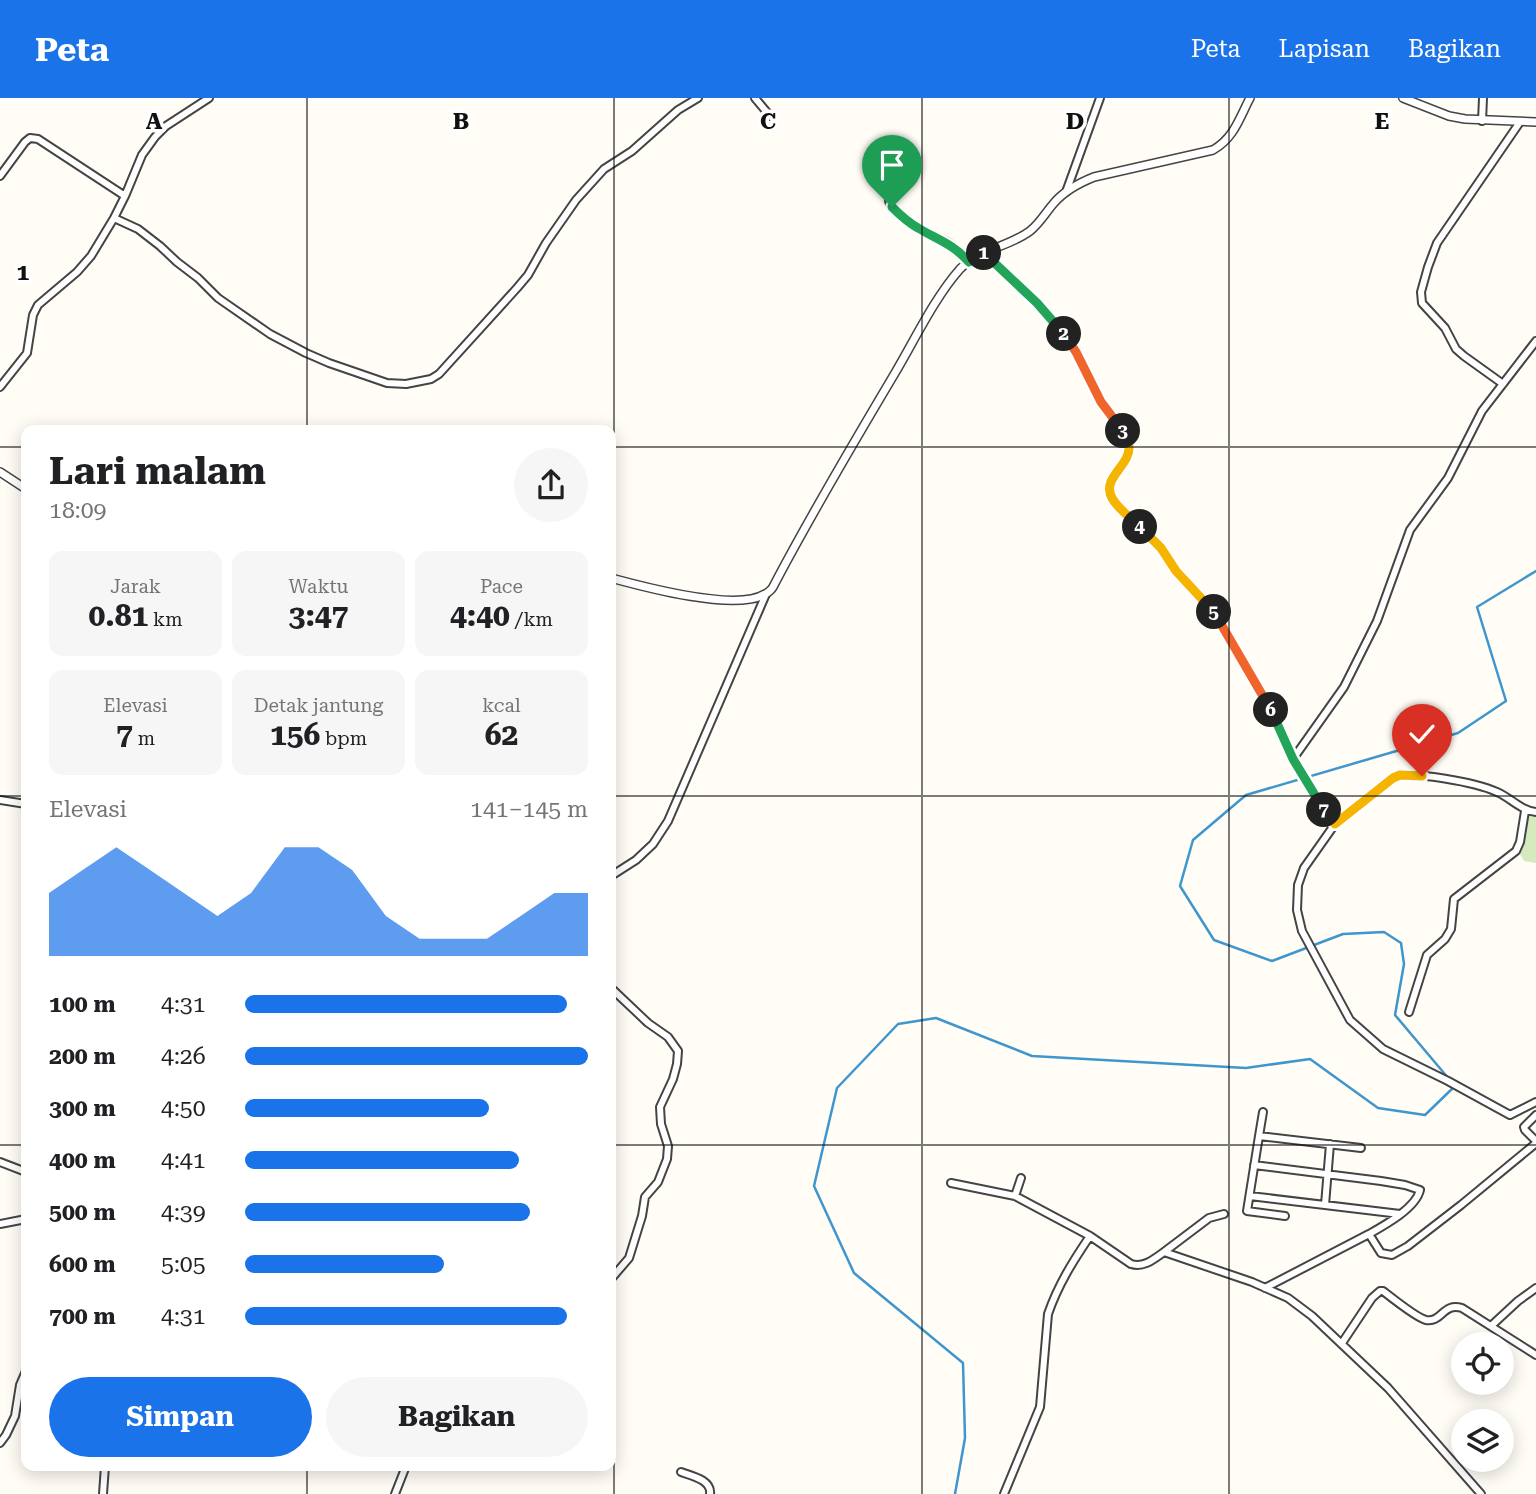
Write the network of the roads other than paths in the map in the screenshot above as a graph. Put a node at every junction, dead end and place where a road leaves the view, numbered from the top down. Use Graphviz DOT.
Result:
graph roads {
  1 [pos="209,98"];
  2 [pos="698,98"];
  3 [pos="755,98"];
  4 [pos="1100,98"];
  5 [pos="1250,98"];
  6 [pos="1403,98"];
  7 [pos="1483,98"];
  8 [pos="770,116"];
  9 [pos="1482,121"];
  10 [pos="1520,122"];
  11 [pos="1536,122"];
  12 [pos="0,176"];
  13 [pos="908,181"];
  14 [pos="1066,192"];
  15 [pos="125,196"];
  16 [pos="114,218"];
  17 [pos="984,253"];
  18 [pos="969,262"];
  19 [pos="1536,341"];
  20 [pos="1503,384"];
  21 [pos="0,387"];
  22 [pos="0,472"];
  23 [pos="21,486"];
  24 [pos="616,579"];
  25 [pos="766,594"];
  26 [pos="1293,759"];
  27 [pos="0,800"];
  28 [pos="21,803"];
  29 [pos="1525,811"];
  30 [pos="1536,812"];
  31 [pos="1335,824"];
  32 [pos="616,873"];
  33 [pos="616,993"];
  34 [pos="1409,1012"];
  35 [pos="1536,1102"];
  36 [pos="1263,1112"];
  37 [pos="1536,1115"];
  38 [pos="1259,1136"];
  39 [pos="1535,1142"];
  40 [pos="1330,1144"];
  41 [pos="1361,1148"];
  42 [pos="0,1162"];
  43 [pos="1254,1165"];
  44 [pos="21,1170"];
  45 [pos="1327,1174"];
  46 [pos="1021,1178"];
  47 [pos="951,1183"];
  48 [pos="1015,1196"];
  49 [pos="1250,1196"];
  50 [pos="1325,1205"];
  51 [pos="1400,1213"];
  52 [pos="1224,1214"];
  53 [pos="1285,1216"];
  54 [pos="21,1220"];
  55 [pos="0,1224"];
  56 [pos="1369,1234"];
  57 [pos="1090,1236"];
  58 [pos="1164,1252"];
  59 [pos="616,1273"];
  60 [pos="1536,1287"];
  61 [pos="1265,1288"];
  62 [pos="1491,1326"];
  63 [pos="1342,1343"];
  64 [pos="1536,1355"];
  65 [pos="21,1383"];
  66 [pos="0,1443"];
  67 [pos="105,1471"];
  68 [pos="405,1471"];
  69 [pos="681,1472"];
  70 [pos="103,1494"];
  71 [pos="395,1494"];
  72 [pos="709,1494"];
  73 [pos="1004,1494"];
  74 [pos="1481,1494"];
  1 -- 15 [label="street"];
  2 -- 16 [label="street"];
  3 -- 8 [label="street"];
  4 -- 14 [label="street"];
  5 -- 14 [label="street"];
  6 -- 9 [label="street"];
  7 -- 9 [label="street"];
  9 -- 10 [label="street"];
  10 -- 11 [label="street"];
  10 -- 20 [label="street"];
  12 -- 15 [label="street"];
  13 -- 18 [label="street"];
  14 -- 17 [label="street"];
  15 -- 16 [label="street"];
  16 -- 21 [label="street"];
  17 -- 18 [label="street"];
  17 -- 26 [label="street"];
  18 -- 25 [label="street"];
  19 -- 20 [label="street"];
  20 -- 26 [label="street"];
  22 -- 23 [label="street"];
  24 -- 25 [label="street"];
  25 -- 32 [label="street"];
  26 -- 31 [label="street"];
  27 -- 28 [label="street"];
  29 -- 30 [label="street"];
  29 -- 31 [label="street"];
  29 -- 34 [label="street"];
  31 -- 35 [label="street"];
  33 -- 59 [label="street"];
  36 -- 38 [label="street"];
  37 -- 39 [label="street"];
  38 -- 40 [label="street"];
  38 -- 43 [label="street"];
  39 -- 56 [label="street"];
  40 -- 41 [label="street"];
  40 -- 45 [label="street"];
  42 -- 44 [label="street"];
  43 -- 45 [label="street"];
  43 -- 49 [label="street"];
  45 -- 50 [label="street"];
  45 -- 51 [label="street"];
  46 -- 48 [label="street"];
  47 -- 48 [label="street"];
  48 -- 57 [label="street"];
  49 -- 50 [label="street"];
  49 -- 53 [label="street"];
  50 -- 51 [label="street"];
  51 -- 56 [label="street"];
  52 -- 58 [label="street"];
  54 -- 55 [label="street"];
  56 -- 61 [label="street"];
  57 -- 58 [label="street"];
  57 -- 73 [label="street"];
  58 -- 61 [label="street"];
  60 -- 62 [label="street"];
  61 -- 63 [label="street"];
  62 -- 63 [label="street"];
  62 -- 64 [label="street"];
  63 -- 74 [label="street"];
  65 -- 66 [label="street"];
  67 -- 70 [label="street"];
  68 -- 71 [label="street"];
  69 -- 72 [label="street"];
}
